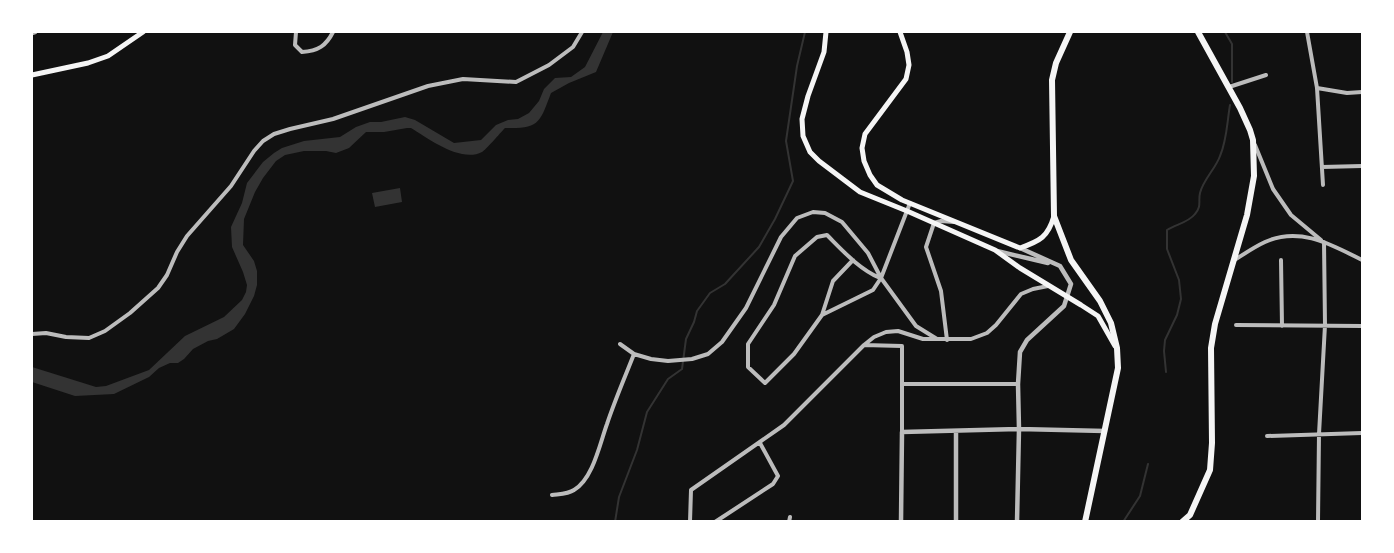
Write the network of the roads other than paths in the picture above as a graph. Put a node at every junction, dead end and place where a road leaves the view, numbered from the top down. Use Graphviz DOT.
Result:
graph roads {
  1 [pos="143,32"];
  2 [pos="296,32"];
  3 [pos="333,32"];
  4 [pos="582,32"];
  5 [pos="826,32"];
  6 [pos="900,32"];
  7 [pos="1070,32"];
  8 [pos="1198,32"];
  9 [pos="1307,32"];
  10 [pos="32,75"];
  11 [pos="1266,75"];
  12 [pos="1229,87"];
  13 [pos="1317,88"];
  14 [pos="1362,92"];
  15 [pos="1253,140"];
  16 [pos="1362,166"];
  17 [pos="1322,167"];
  18 [pos="1323,185"];
  19 [pos="910,203"];
  20 [pos="907,211"];
  21 [pos="1054,216"];
  22 [pos="956,222"];
  23 [pos="934,223"];
  24 [pos="1324,242"];
  25 [pos="1020,248"];
  26 [pos="995,250"];
  27 [pos="853,260"];
  28 [pos="1281,260"];
  29 [pos="1362,260"];
  30 [pos="1233,261"];
  31 [pos="1060,266"];
  32 [pos="881,278"];
  33 [pos="1048,286"];
  34 [pos="822,315"];
  35 [pos="1236,325"];
  36 [pos="1324,325"];
  37 [pos="1282,326"];
  38 [pos="1362,326"];
  39 [pos="32,334"];
  40 [pos="938,339"];
  41 [pos="947,339"];
  42 [pos="620,344"];
  43 [pos="864,345"];
  44 [pos="1117,348"];
  45 [pos="634,354"];
  46 [pos="902,384"];
  47 [pos="1018,384"];
  48 [pos="1019,429"];
  49 [pos="956,431"];
  50 [pos="1105,431"];
  51 [pos="902,432"];
  52 [pos="1362,433"];
  53 [pos="1320,434"];
  54 [pos="1267,436"];
  55 [pos="760,443"];
  56 [pos="552,495"];
  57 [pos="690,522"];
  58 [pos="714,522"];
  59 [pos="901,522"];
  60 [pos="956,522"];
  61 [pos="1017,522"];
  62 [pos="1085,522"];
  63 [pos="1182,522"];
  64 [pos="1318,522"];
  1 -- 10 [label="main road"];
  2 -- 3 [label="street"];
  4 -- 39 [label="street"];
  5 -- 20 [label="main road"];
  6 -- 19 [label="main road"];
  7 -- 21 [label="main road"];
  8 -- 12 [label="main road"];
  9 -- 13 [label="street"];
  11 -- 12 [label="street"];
  12 -- 15 [label="main road"];
  13 -- 14 [label="street"];
  13 -- 17 [label="street"];
  15 -- 24 [label="street"];
  15 -- 30 [label="main road"];
  16 -- 17 [label="street"];
  17 -- 18 [label="street"];
  19 -- 20 [label="street"];
  19 -- 22 [label="main road"];
  20 -- 23 [label="main road"];
  20 -- 32 [label="street"];
  21 -- 25 [label="main road"];
  21 -- 44 [label="main road"];
  22 -- 23 [label="street"];
  22 -- 25 [label="main road"];
  23 -- 26 [label="main road"];
  23 -- 41 [label="street"];
  24 -- 29 [label="street"];
  24 -- 30 [label="street"];
  24 -- 36 [label="street"];
  25 -- 31 [label="street"];
  26 -- 31 [label="street"];
  26 -- 33 [label="main road"];
  27 -- 32 [label="street"];
  27 -- 34 [label="street"];
  27 -- 34 [label="street"];
  28 -- 37 [label="street"];
  30 -- 63 [label="main road"];
  31 -- 47 [label="street"];
  32 -- 34 [label="street"];
  32 -- 40 [label="street"];
  32 -- 45 [label="street"];
  33 -- 41 [label="street"];
  33 -- 44 [label="main road"];
  35 -- 37 [label="street"];
  36 -- 37 [label="street"];
  36 -- 38 [label="street"];
  36 -- 53 [label="street"];
  40 -- 41 [label="street"];
  40 -- 43 [label="street"];
  42 -- 45 [label="street"];
  43 -- 46 [label="street"];
  43 -- 55 [label="street"];
  44 -- 50 [label="main road"];
  45 -- 56 [label="street"];
  46 -- 47 [label="street"];
  46 -- 51 [label="street"];
  47 -- 48 [label="street"];
  48 -- 49 [label="street"];
  48 -- 50 [label="street"];
  48 -- 61 [label="street"];
  49 -- 51 [label="street"];
  49 -- 60 [label="street"];
  50 -- 62 [label="main road"];
  51 -- 59 [label="street"];
  52 -- 53 [label="street"];
  53 -- 54 [label="street"];
  53 -- 64 [label="street"];
  55 -- 57 [label="street"];
  55 -- 58 [label="street"];
}
